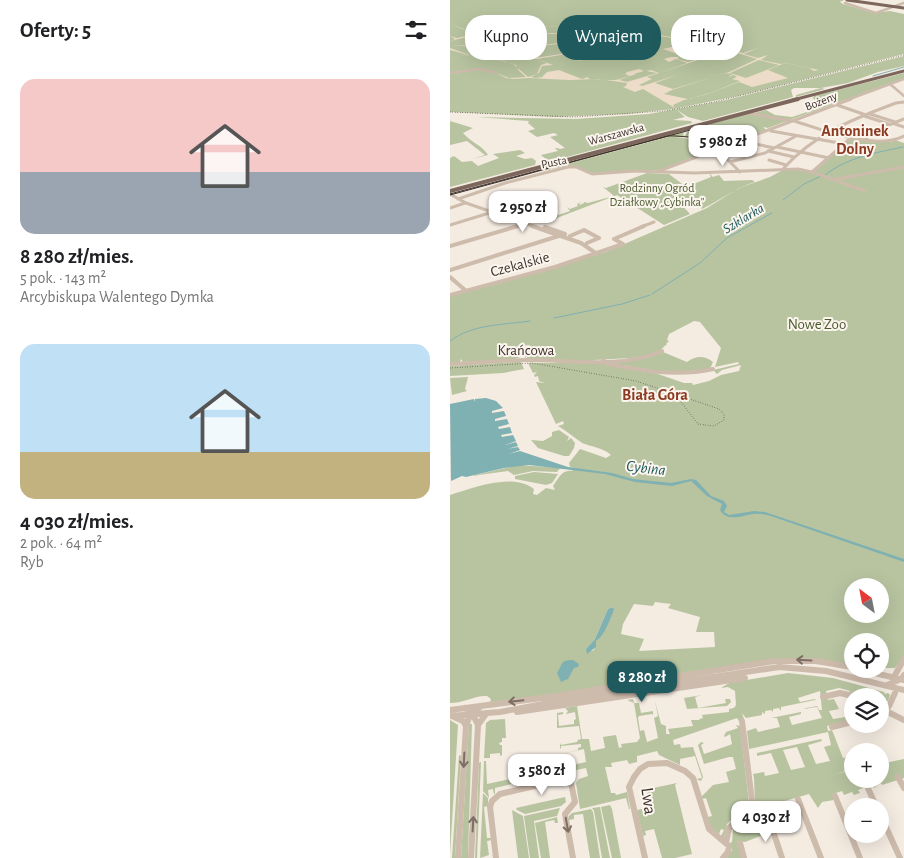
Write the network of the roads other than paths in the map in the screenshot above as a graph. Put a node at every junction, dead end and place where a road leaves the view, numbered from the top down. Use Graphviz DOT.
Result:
graph roads {
  1 [pos="846,1"];
  2 [pos="904,4"];
  3 [pos="897,6"];
  4 [pos="904,8"];
  5 [pos="904,70"];
  6 [pos="450,73"];
  7 [pos="497,73"];
  8 [pos="904,79"];
  9 [pos="890,84"];
  10 [pos="904,96"];
  11 [pos="904,102"];
  12 [pos="836,105"];
  13 [pos="760,108"];
  14 [pos="747,113"];
  15 [pos="866,115"];
  16 [pos="878,117"];
  17 [pos="873,119"];
  18 [pos="904,119"];
  19 [pos="793,121"];
  20 [pos="892,123"];
  21 [pos="904,127"];
  22 [pos="770,130"];
  23 [pos="826,131"];
  24 [pos="797,136"];
  25 [pos="853,136"];
  26 [pos="904,136"];
  27 [pos="816,139"];
  28 [pos="866,139"];
  29 [pos="742,141"];
  30 [pos="845,144"];
  31 [pos="775,147"];
  32 [pos="718,150"];
  33 [pos="767,151"];
  34 [pos="800,152"];
  35 [pos="794,156"];
  36 [pos="829,158"];
  37 [pos="769,160"];
  38 [pos="730,162"];
  39 [pos="786,165"];
  40 [pos="904,167"];
  41 [pos="783,169"];
  42 [pos="658,172"];
  43 [pos="740,172"];
  44 [pos="812,172"];
  45 [pos="835,180"];
  46 [pos="865,191"];
  47 [pos="450,193"];
  48 [pos="458,199"];
  49 [pos="466,203"];
  50 [pos="450,208"];
  51 [pos="498,210"];
  52 [pos="494,212"];
  53 [pos="654,222"];
  54 [pos="525,224"];
  55 [pos="450,225"];
  56 [pos="545,227"];
  57 [pos="561,236"];
  58 [pos="570,236"];
  59 [pos="588,243"];
  60 [pos="450,246"];
  61 [pos="597,254"];
  62 [pos="450,270"];
  63 [pos="450,277"];
  64 [pos="464,290"];
  65 [pos="450,295"];
  66 [pos="662,351"];
  67 [pos="603,360"];
  68 [pos="450,364"];
  69 [pos="713,370"];
  70 [pos="904,659"];
  71 [pos="844,666"];
  72 [pos="735,676"];
  73 [pos="745,678"];
  74 [pos="900,679"];
  75 [pos="886,685"];
  76 [pos="904,690"];
  77 [pos="895,693"];
  78 [pos="844,694"];
  79 [pos="823,697"];
  80 [pos="484,705"];
  81 [pos="889,706"];
  82 [pos="465,708"];
  83 [pos="450,710"];
  84 [pos="471,714"];
  85 [pos="486,714"];
  86 [pos="889,714"];
  87 [pos="450,716"];
  88 [pos="904,720"];
  89 [pos="742,721"];
  90 [pos="844,724"];
  91 [pos="478,725"];
  92 [pos="466,726"];
  93 [pos="832,727"];
  94 [pos="898,777"];
  95 [pos="904,788"];
  96 [pos="835,796"];
  97 [pos="798,799"];
  98 [pos="770,822"];
  99 [pos="889,834"];
  100 [pos="740,843"];
  101 [pos="727,844"];
  102 [pos="458,858"];
  103 [pos="471,858"];
  104 [pos="496,858"];
  105 [pos="573,858"];
  106 [pos="645,858"];
  107 [pos="723,858"];
  108 [pos="744,858"];
  109 [pos="782,858"];
  110 [pos="821,858"];
  111 [pos="860,858"];
  112 [pos="900,858"];
  1 -- 3 [label="main road"];
  1 -- 3 [label="street"];
  2 -- 3 [label="street"];
  3 -- 4 [label="main road"];
  5 -- 13 [label="main road, Warszawska"];
  6 -- 7 [label="street"];
  8 -- 9 [label="street, Bożeny"];
  9 -- 10 [label="street"];
  9 -- 12 [label="street, Bożeny"];
  11 -- 15 [label="street"];
  12 -- 15 [label="street"];
  12 -- 19 [label="street, Bożeny"];
  13 -- 14 [label="main road, Warszawska"];
  13 -- 47 [label="main road, Warszawska"];
  14 -- 19 [label="street"];
  14 -- 47 [label="main road, Warszawska"];
  15 -- 16 [label="street"];
  15 -- 17 [label="street"];
  15 -- 23 [label="street"];
  16 -- 17 [label="street"];
  16 -- 20 [label="street"];
  17 -- 20 [label="street"];
  18 -- 20 [label="street"];
  19 -- 22 [label="street, Bożeny"];
  19 -- 23 [label="street"];
  20 -- 21 [label="street"];
  20 -- 28 [label="street"];
  22 -- 24 [label="street"];
  22 -- 29 [label="street, Bożeny"];
  23 -- 25 [label="street"];
  23 -- 27 [label="street"];
  24 -- 27 [label="street"];
  24 -- 31 [label="street"];
  25 -- 28 [label="street"];
  25 -- 30 [label="street"];
  26 -- 28 [label="street"];
  27 -- 30 [label="street"];
  27 -- 34 [label="street"];
  29 -- 31 [label="street"];
  29 -- 32 [label="street, Bożeny"];
  30 -- 36 [label="street"];
  31 -- 33 [label="street"];
  31 -- 34 [label="street"];
  32 -- 38 [label="street"];
  32 -- 42 [label="street, Bożeny"];
  33 -- 35 [label="street"];
  33 -- 38 [label="street"];
  34 -- 35 [label="street"];
  34 -- 36 [label="street"];
  35 -- 39 [label="street"];
  36 -- 44 [label="street"];
  37 -- 39 [label="street"];
  38 -- 43 [label="street"];
  39 -- 41 [label="street"];
  40 -- 45 [label="street"];
  41 -- 43 [label="street, Pusta"];
  41 -- 44 [label="street, Pusta"];
  42 -- 43 [label="street, Pusta"];
  42 -- 48 [label="street, Pusta"];
  44 -- 45 [label="street, Pusta"];
  45 -- 46 [label="street, Pusta"];
  47 -- 48 [label="street"];
  48 -- 49 [label="street"];
  49 -- 50 [label="street"];
  49 -- 52 [label="street"];
  51 -- 52 [label="street"];
  52 -- 54 [label="street"];
  52 -- 55 [label="street"];
  53 -- 61 [label="street, Czekalskie"];
  54 -- 57 [label="street"];
  54 -- 60 [label="street"];
  56 -- 57 [label="street"];
  57 -- 61 [label="street"];
  57 -- 62 [label="street"];
  58 -- 59 [label="street"];
  61 -- 64 [label="street, Czekalskie"];
  63 -- 64 [label="street"];
  64 -- 65 [label="street, Czekalskie"];
  66 -- 67 [label="street, Krańcowa"];
  67 -- 68 [label="street, Krańcowa"];
  67 -- 69 [label="street, Krańcowa"];
  70 -- 74 [label="street"];
  71 -- 80 [label="street, one-way"];
  72 -- 73 [label="street"];
  72 -- 75 [label="street"];
  72 -- 85 [label="street"];
  74 -- 75 [label="street"];
  74 -- 76 [label="street"];
  75 -- 76 [label="street"];
  75 -- 77 [label="street"];
  76 -- 77 [label="street"];
  77 -- 81 [label="street"];
  78 -- 79 [label="street"];
  80 -- 82 [label="street"];
  80 -- 84 [label="street"];
  82 -- 83 [label="street"];
  82 -- 84 [label="street"];
  84 -- 85 [label="street"];
  84 -- 87 [label="street"];
  84 -- 91 [label="street"];
  84 -- 92 [label="street"];
  85 -- 91 [label="street"];
  86 -- 88 [label="street"];
  87 -- 92 [label="street"];
  89 -- 101 [label="street"];
  90 -- 93 [label="street"];
  103 -- 91 [label="street, one-way"];
  92 -- 102 [label="street, one-way"];
  94 -- 95 [label="street"];
  96 -- 111 [label="street"];
  97 -- 110 [label="street"];
  98 -- 109 [label="street"];
  99 -- 112 [label="street"];
  100 -- 108 [label="street"];
  101 -- 106 [label="street, Lwa"];
  101 -- 107 [label="street"];
  104 -- 105 [label="street, one-way"];
}
